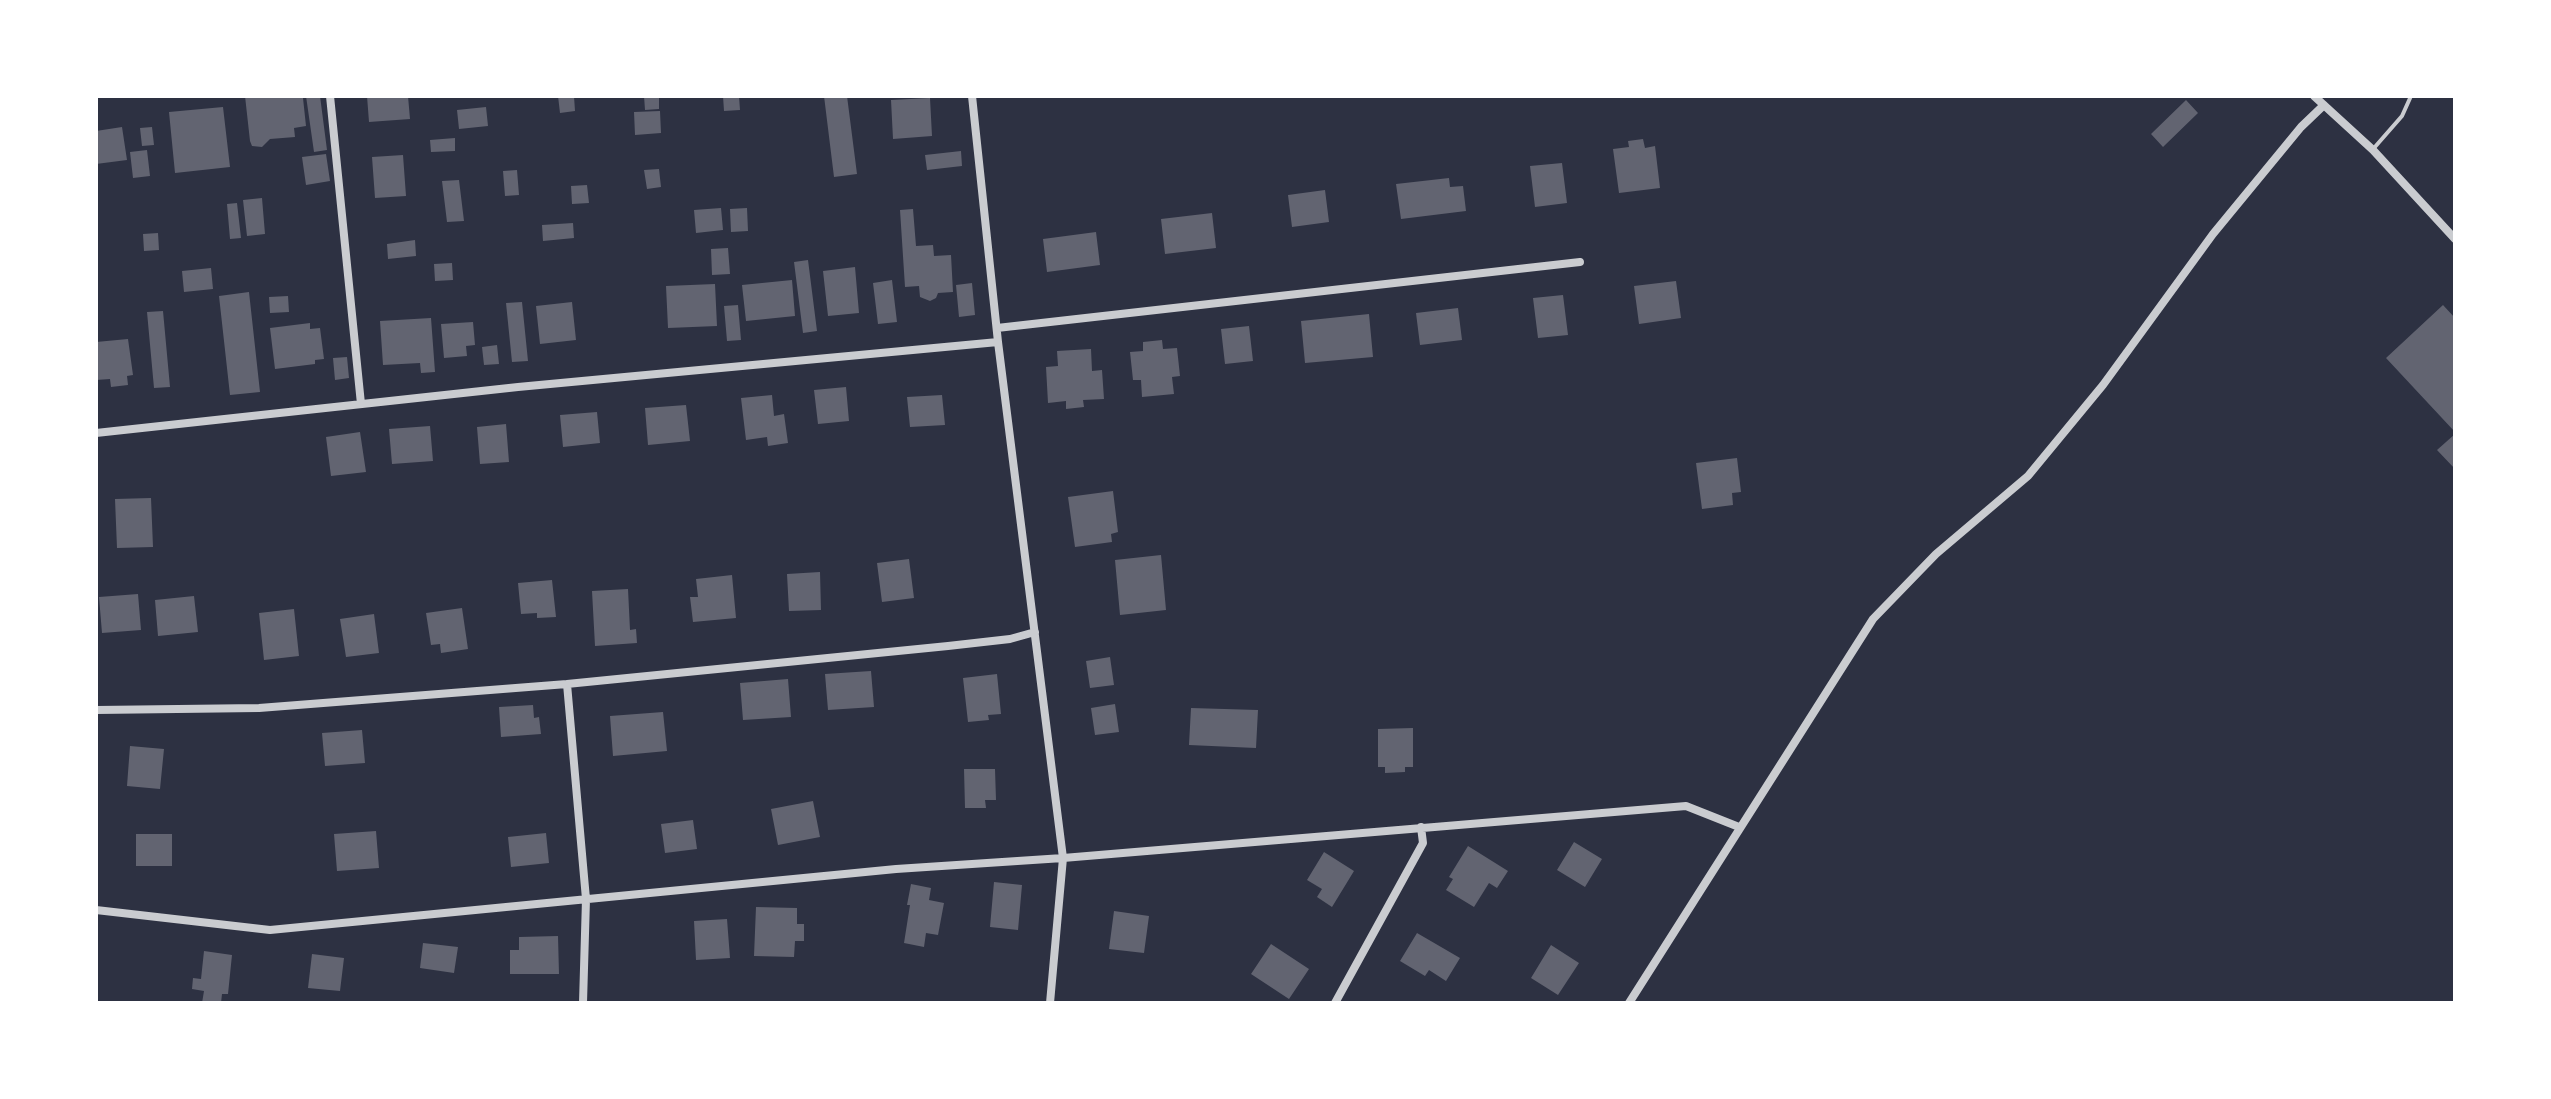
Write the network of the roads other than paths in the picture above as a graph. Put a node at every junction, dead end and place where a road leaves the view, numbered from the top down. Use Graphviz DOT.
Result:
graph roads {
  1 [pos="330,96"];
  2 [pos="972,96"];
  3 [pos="2314,96"];
  4 [pos="2411,96"];
  5 [pos="2324,105"];
  6 [pos="2373,150"];
  7 [pos="2455,239"];
  8 [pos="1580,262"];
  9 [pos="997,328"];
  10 [pos="998,342"];
  11 [pos="361,404"];
  12 [pos="96,433"];
  13 [pos="1035,632"];
  14 [pos="567,684"];
  15 [pos="96,710"];
  16 [pos="1421,827"];
  17 [pos="1739,827"];
  18 [pos="1063,858"];
  19 [pos="586,899"];
  20 [pos="96,910"];
  21 [pos="583,1003"];
  22 [pos="1050,1003"];
  23 [pos="1335,1003"];
  24 [pos="1629,1003"];
  1 -- 11 [label="street"];
  2 -- 9 [label="street"];
  3 -- 5 [label="street"];
  4 -- 6 [label="lane"];
  5 -- 6 [label="street"];
  5 -- 17 [label="street"];
  6 -- 7 [label="street"];
  8 -- 9 [label="street"];
  9 -- 10 [label="street"];
  10 -- 11 [label="street"];
  10 -- 13 [label="street"];
  11 -- 12 [label="street"];
  13 -- 14 [label="street"];
  13 -- 18 [label="street"];
  14 -- 15 [label="street"];
  14 -- 19 [label="street"];
  16 -- 17 [label="street"];
  16 -- 18 [label="street"];
  16 -- 23 [label="street"];
  17 -- 24 [label="street"];
  18 -- 19 [label="street"];
  18 -- 22 [label="street"];
  19 -- 20 [label="street"];
  19 -- 21 [label="street"];
}
